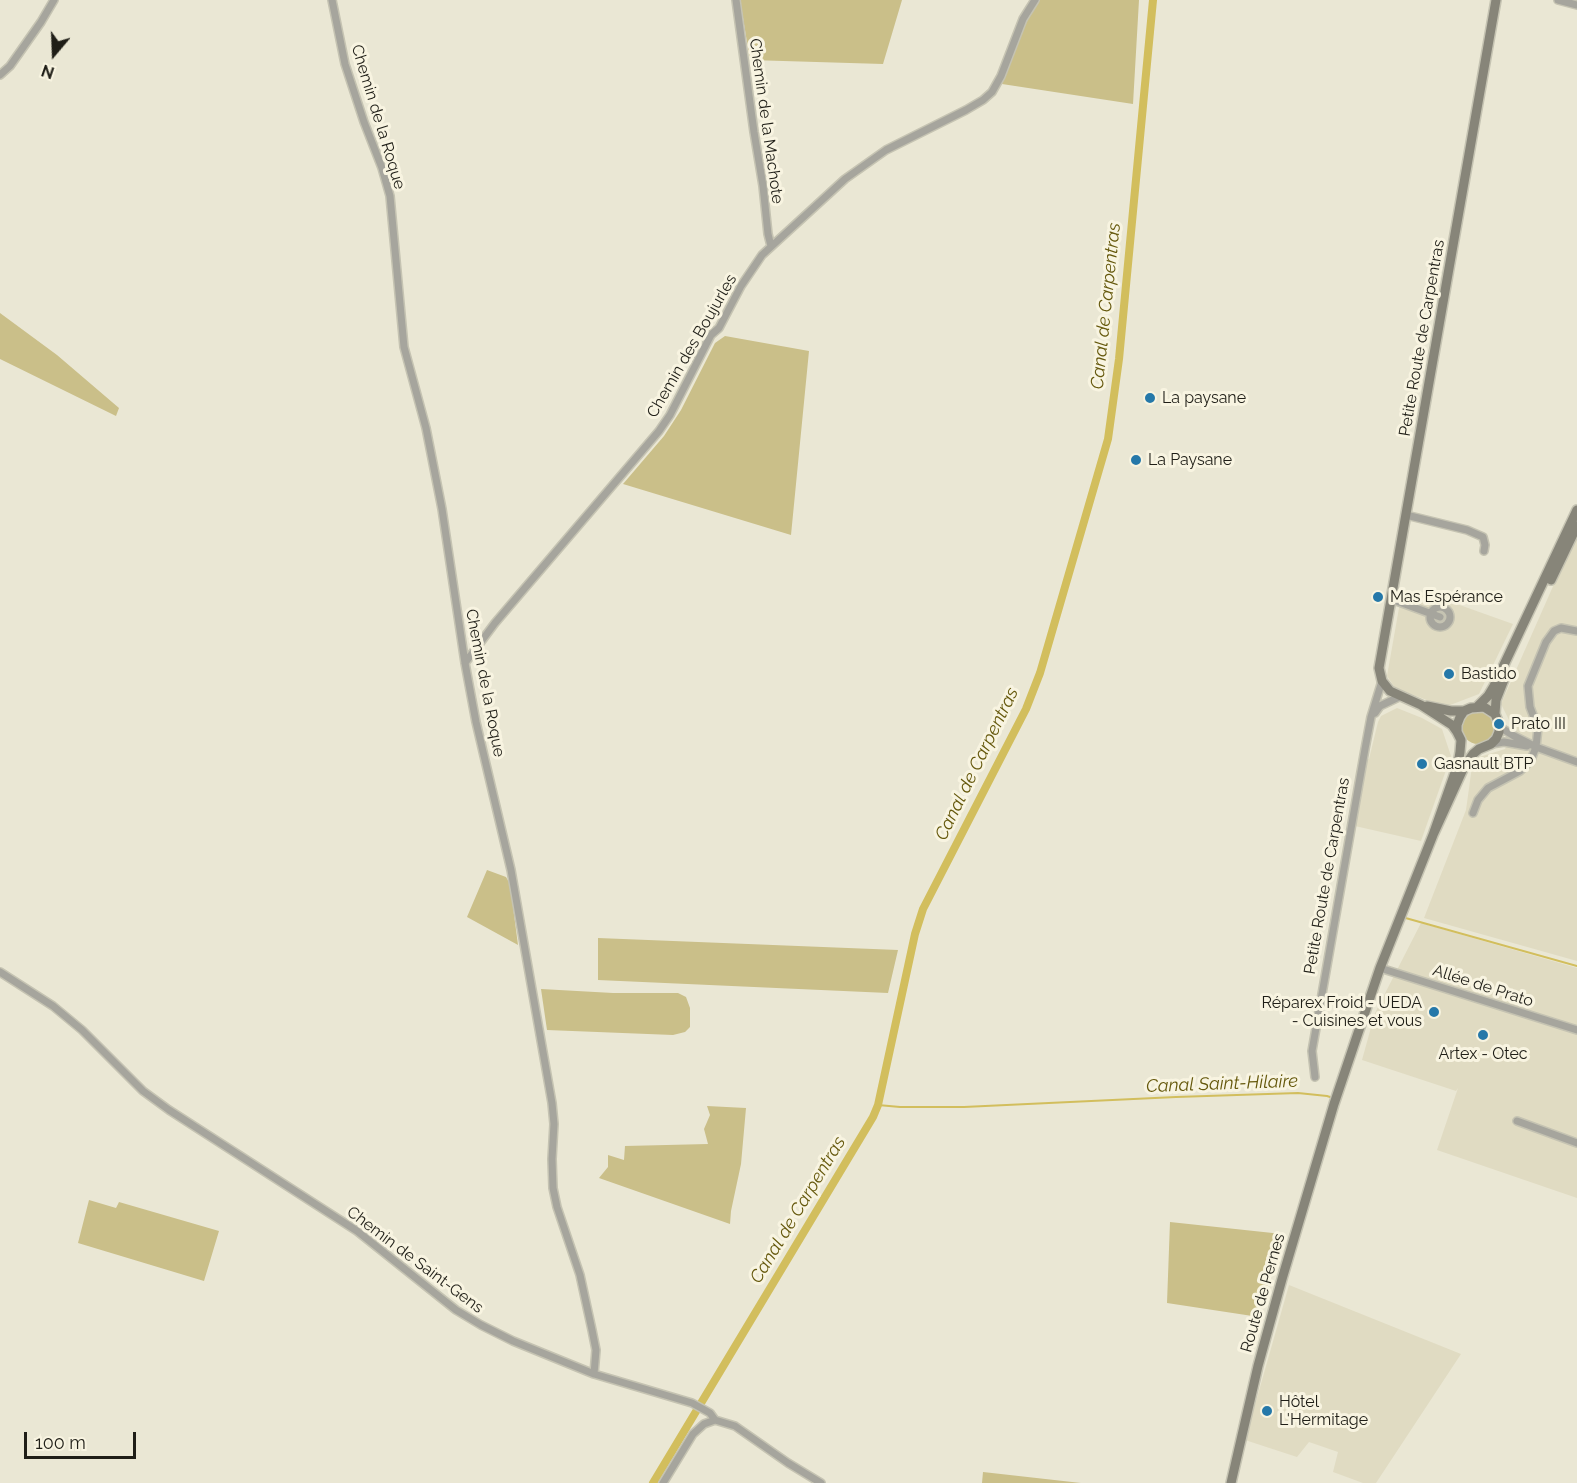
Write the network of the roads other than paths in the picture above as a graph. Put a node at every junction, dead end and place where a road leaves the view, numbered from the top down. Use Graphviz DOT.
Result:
graph roads {
  1 [pos="54,0"];
  2 [pos="332,0"];
  3 [pos="736,0"];
  4 [pos="1035,0"];
  5 [pos="1496,0"];
  6 [pos="1558,0"];
  7 [pos="1577,5"];
  8 [pos="0,75"];
  9 [pos="771,246"];
  10 [pos="1577,510"];
  11 [pos="1406,515"];
  12 [pos="1575,520"];
  13 [pos="1574,536"];
  14 [pos="1484,551"];
  15 [pos="1391,599"];
  16 [pos="1440,617"];
  17 [pos="1577,631"];
  18 [pos="465,663"];
  19 [pos="1382,681"];
  20 [pos="1401,696"];
  21 [pos="1421,705"];
  22 [pos="1478,706"];
  23 [pos="1464,711"];
  24 [pos="1495,714"];
  25 [pos="1371,717"];
  26 [pos="1499,724"];
  27 [pos="1459,736"];
  28 [pos="1491,744"];
  29 [pos="1536,747"];
  30 [pos="1479,749"];
  31 [pos="1577,762"];
  32 [pos="1473,813"];
  33 [pos="1433,835"];
  34 [pos="1380,968"];
  35 [pos="0,972"];
  36 [pos="1577,1030"];
  37 [pos="1315,1077"];
  38 [pos="1517,1121"];
  39 [pos="1577,1143"];
  40 [pos="594,1374"];
  41 [pos="715,1420"];
  42 [pos="663,1483"];
  43 [pos="821,1483"];
  44 [pos="1231,1483"];
  1 -- 8 [label="street"];
  2 -- 18 [label="street, Chemin de la Roque"];
  3 -- 9 [label="street, Chemin de la Machote"];
  4 -- 9 [label="street, Chemin des Boujurles"];
  5 -- 11 [label="main road, Petite Route de Carpentras"];
  6 -- 7 [label="street"];
  9 -- 18 [label="street, Chemin des Boujurles"];
  10 -- 12 [label="main road"];
  11 -- 14 [label="street"];
  11 -- 15 [label="main road, Petite Route de Carpentras"];
  12 -- 13 [label="main road"];
  12 -- 22 [label="main road"];
  13 -- 24 [label="main road"];
  15 -- 16 [label="street"];
  15 -- 19 [label="main road, Petite Route de Carpentras"];
  17 -- 29 [label="street"];
  18 -- 40 [label="street, Chemin de la Roque"];
  19 -- 20 [label="main road"];
  19 -- 25 [label="street, Petite Route de Carpentras"];
  20 -- 21 [label="main road"];
  20 -- 25 [label="street"];
  21 -- 23 [label="main road"];
  21 -- 27 [label="main road"];
  22 -- 23 [label="main road"];
  22 -- 24 [label="main road"];
  23 -- 27 [label="main road"];
  24 -- 26 [label="main road"];
  25 -- 37 [label="street, Petite Route de Carpentras"];
  26 -- 28 [label="main road"];
  26 -- 29 [label="street"];
  27 -- 30 [label="main road"];
  27 -- 33 [label="main road"];
  28 -- 29 [label="street"];
  28 -- 30 [label="main road"];
  29 -- 31 [label="street"];
  29 -- 32 [label="street"];
  30 -- 33 [label="main road"];
  33 -- 34 [label="main road, Route de Pernes"];
  34 -- 36 [label="street, Allée de Prato"];
  34 -- 44 [label="main road, Route de Pernes"];
  35 -- 40 [label="street, Chemin de Saint-Gens"];
  38 -- 39 [label="street"];
  40 -- 41 [label="street, Chemin de Saint-Gens"];
  41 -- 42 [label="street"];
  41 -- 43 [label="street, Chemin de Saint-Gens"];
}
